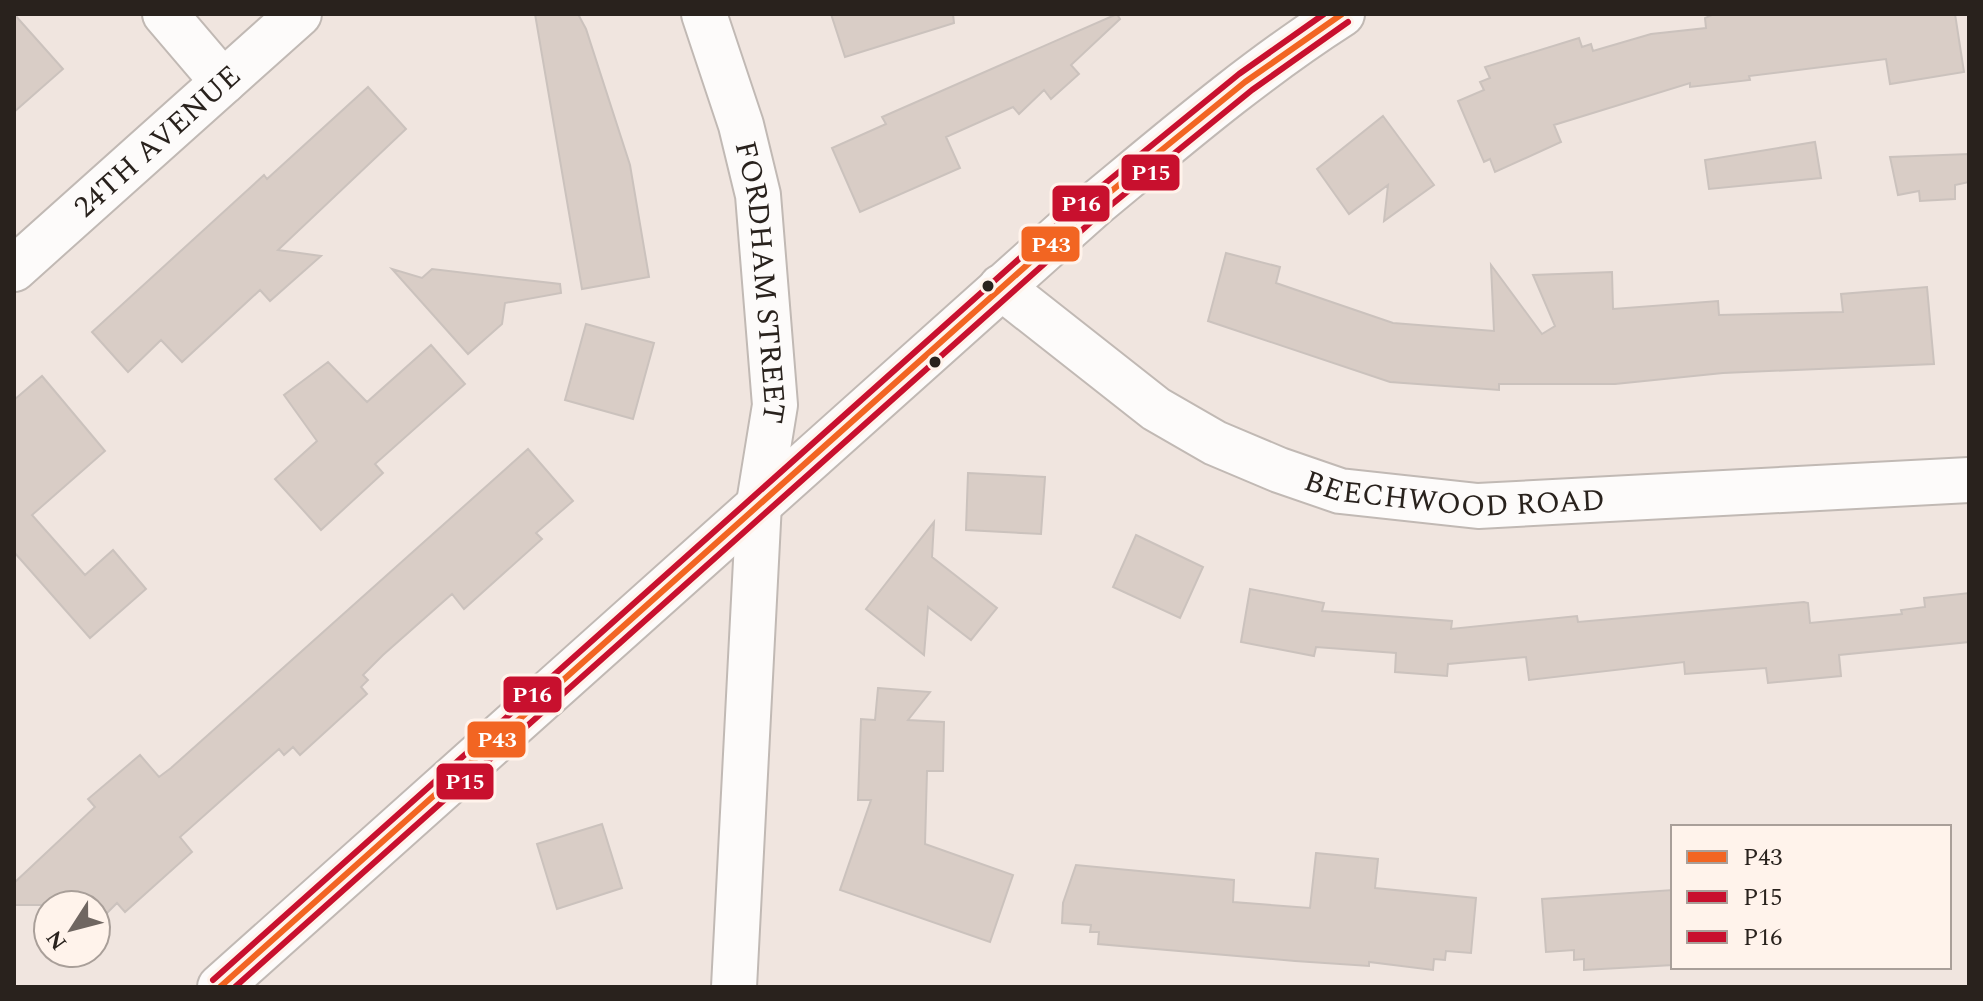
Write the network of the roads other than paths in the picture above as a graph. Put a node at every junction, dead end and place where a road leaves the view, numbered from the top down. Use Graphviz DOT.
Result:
graph roads {
  1 [pos="165,14"];
  2 [pos="299,14"];
  3 [pos="704,14"];
  4 [pos="1342,14"];
  5 [pos="223,82"];
  6 [pos="14,269"];
  7 [pos="1001,287"];
  8 [pos="1969,480"];
  9 [pos="759,503"];
  10 [pos="220,987"];
  11 [pos="734,987"];
  1 -- 5 [label="street"];
  2 -- 5 [label="street, 24TH AVENUE"];
  3 -- 9 [label="street, FORDHAM STREET"];
  4 -- 7 [label="street"];
  5 -- 6 [label="street, 24TH AVENUE"];
  7 -- 8 [label="street, BEECHWOOD ROAD"];
  7 -- 9 [label="street"];
  9 -- 10 [label="street"];
  9 -- 11 [label="street, FORDHAM STREET"];
}
